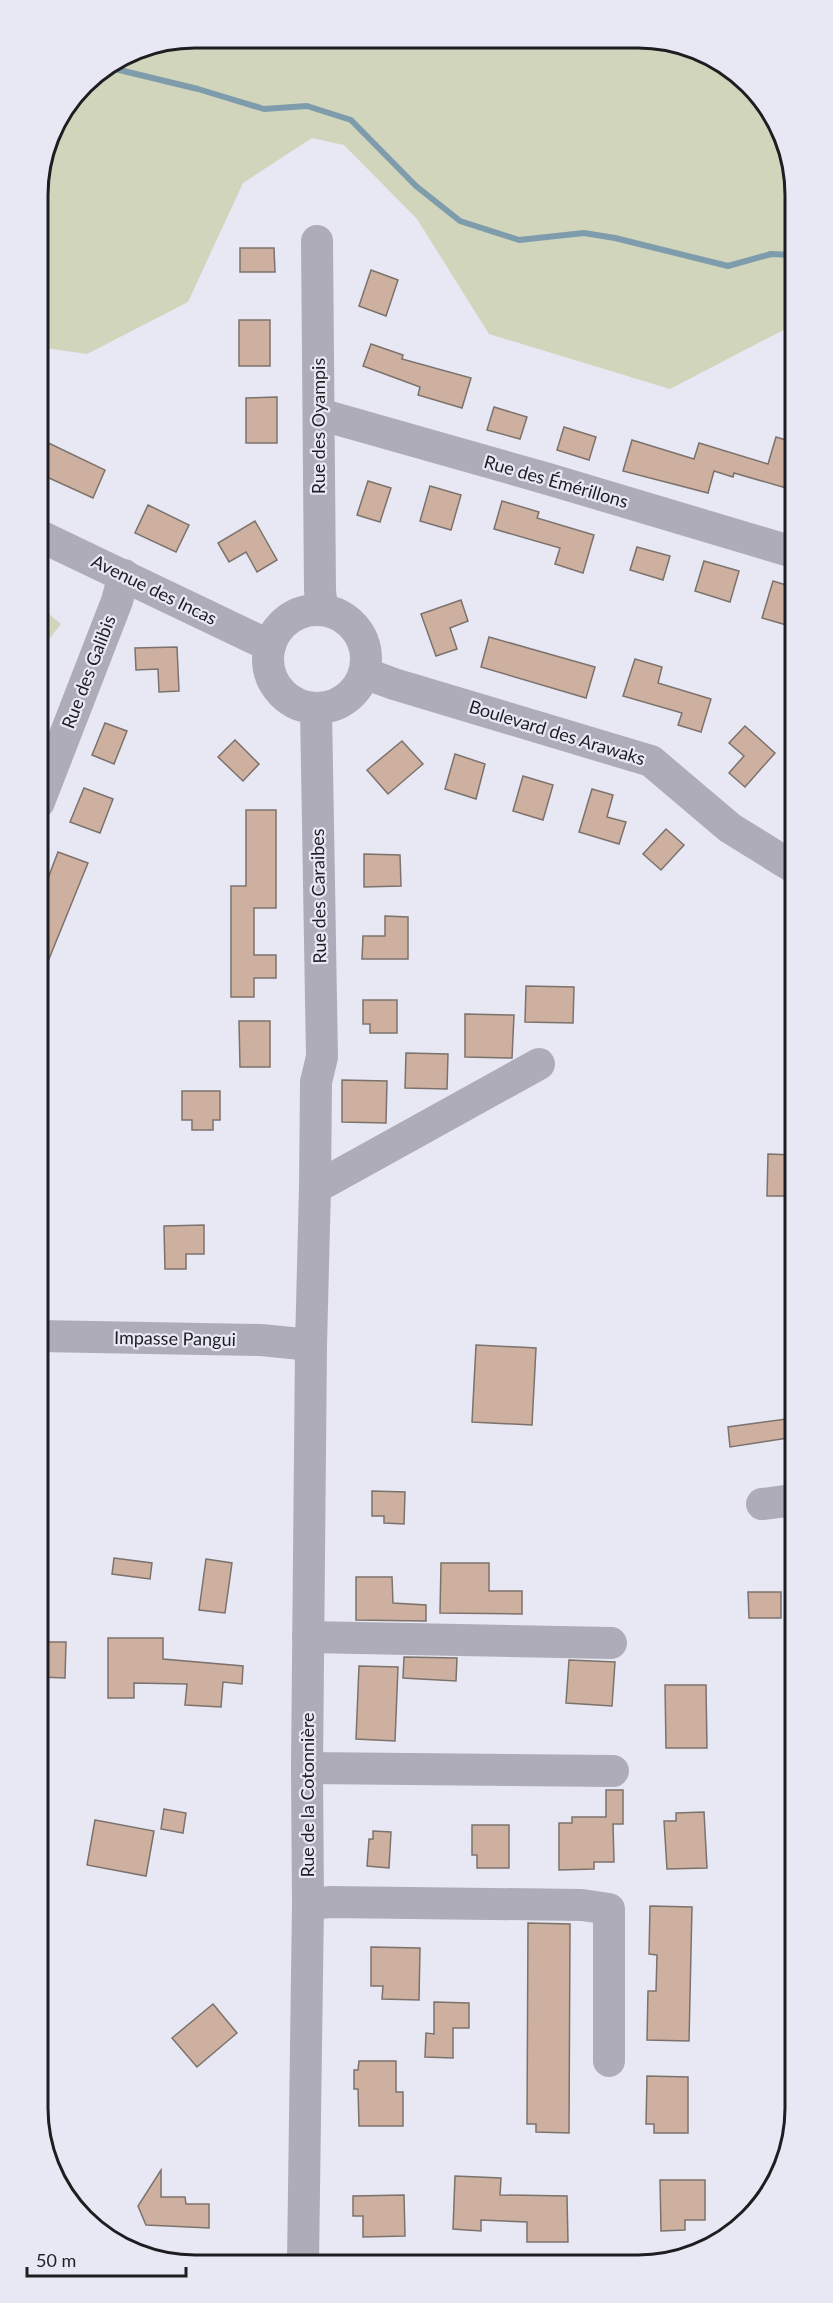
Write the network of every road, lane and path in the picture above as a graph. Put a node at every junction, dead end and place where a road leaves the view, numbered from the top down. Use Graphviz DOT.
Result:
graph roads {
  1 [pos="317,241"];
  2 [pos="319,414"];
  3 [pos="48,540"];
  4 [pos="785,550"];
  5 [pos="124,575"];
  6 [pos="322,610"];
  7 [pos="270,646"];
  8 [pos="364,673"];
  9 [pos="316,709"];
  10 [pos="48,775"];
  11 [pos="785,862"];
  12 [pos="539,1064"];
  13 [pos="315,1188"];
  14 [pos="48,1336"];
  15 [pos="311,1336"];
  16 [pos="785,1501"];
  17 [pos="762,1504"];
  18 [pos="308,1637"];
  19 [pos="611,1643"];
  20 [pos="307,1768"];
  21 [pos="613,1771"];
  22 [pos="308,1904"];
  23 [pos="609,2061"];
  24 [pos="303,2255"];
  1 -- 2 [label="street, Rue des Oyampis"];
  2 -- 4 [label="street, Rue des Émérillons"];
  2 -- 6 [label="street, Rue des Oyampis"];
  3 -- 5 [label="street, Avenue des Incas"];
  5 -- 7 [label="street, Avenue des Incas"];
  5 -- 10 [label="street, Rue des Galibis"];
  6 -- 7 [label="street"];
  6 -- 8 [label="street"];
  7 -- 9 [label="street"];
  8 -- 9 [label="street"];
  8 -- 11 [label="street, Boulevard des Arawaks"];
  9 -- 13 [label="street, Rue des Caraibes"];
  12 -- 13 [label="street"];
  13 -- 15 [label="street, Rue de la Cotonnière"];
  14 -- 15 [label="street, Impasse Pangui"];
  15 -- 18 [label="street, Rue de la Cotonnière"];
  16 -- 17 [label="street"];
  18 -- 19 [label="street"];
  18 -- 20 [label="street, Rue de la Cotonnière"];
  20 -- 21 [label="street"];
  20 -- 22 [label="street, Rue de la Cotonnière"];
  22 -- 23 [label="street"];
  22 -- 24 [label="street, Rue de la Cotonnière"];
}
